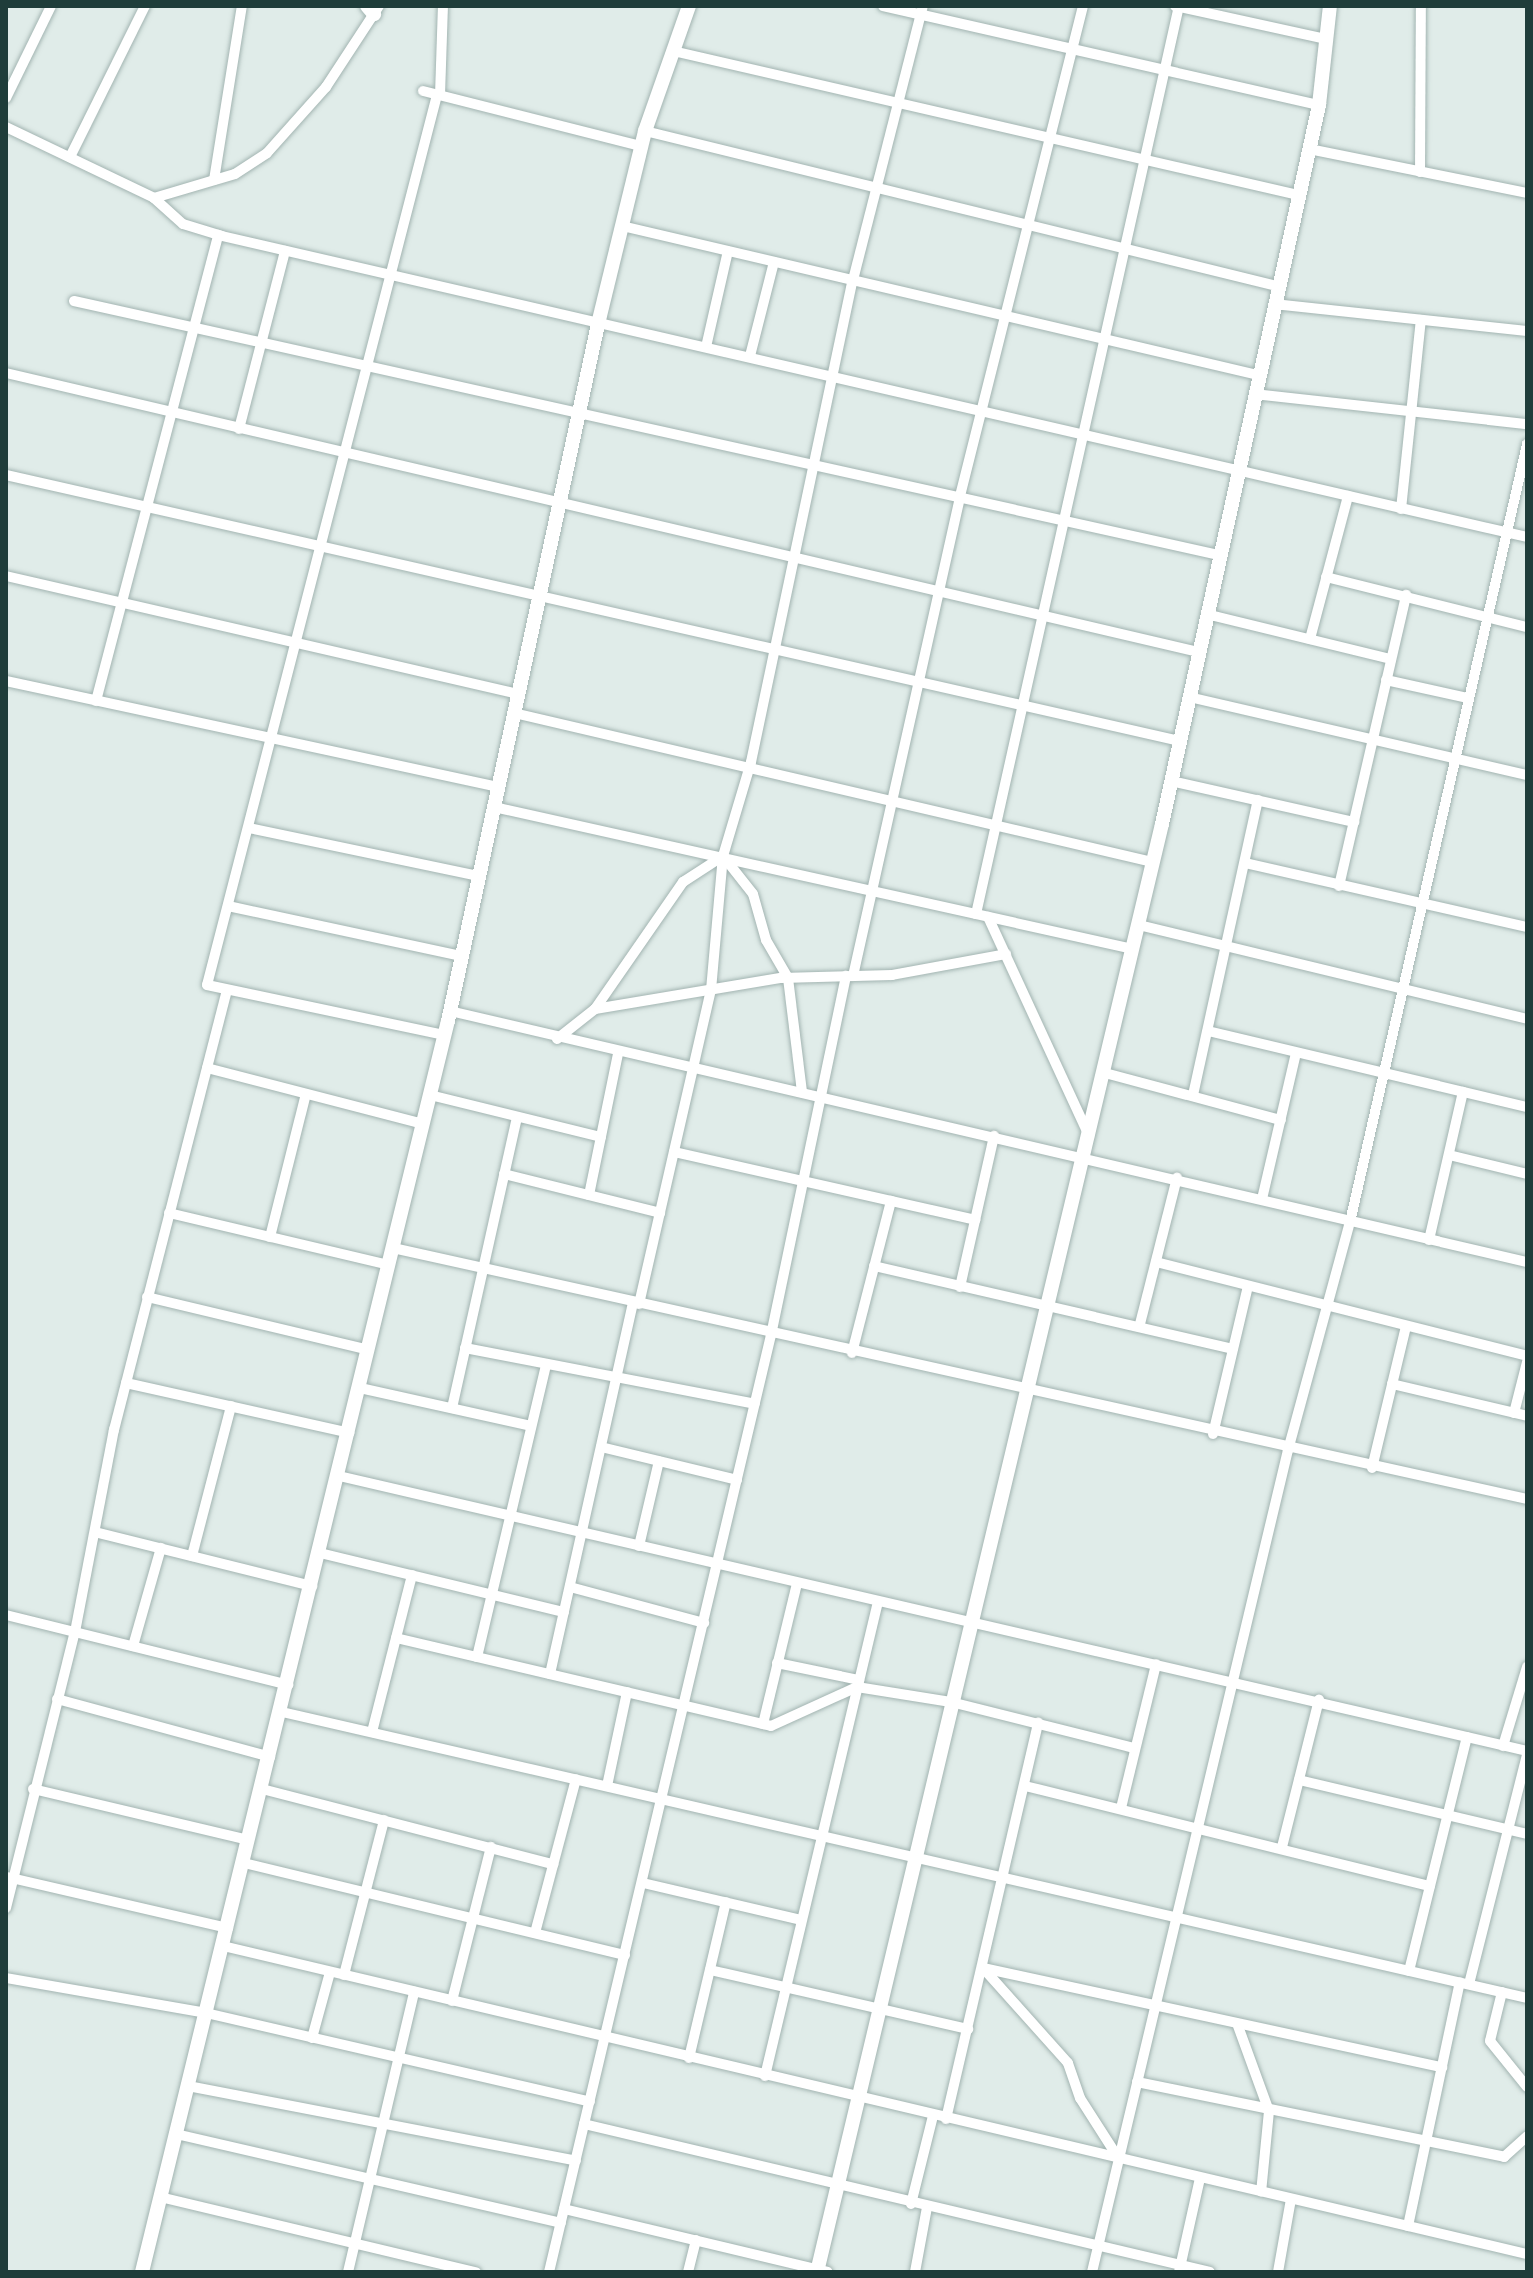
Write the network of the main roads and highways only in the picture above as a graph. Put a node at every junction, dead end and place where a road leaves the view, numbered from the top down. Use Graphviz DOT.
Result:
graph roads {
  1 [pos="689,6"];
  2 [pos="1330,6"];
  3 [pos="821,2271"];
  4 [pos="142,2272"];
  1 -- 4 [label="main road"];
  2 -- 3 [label="main road"];
}
